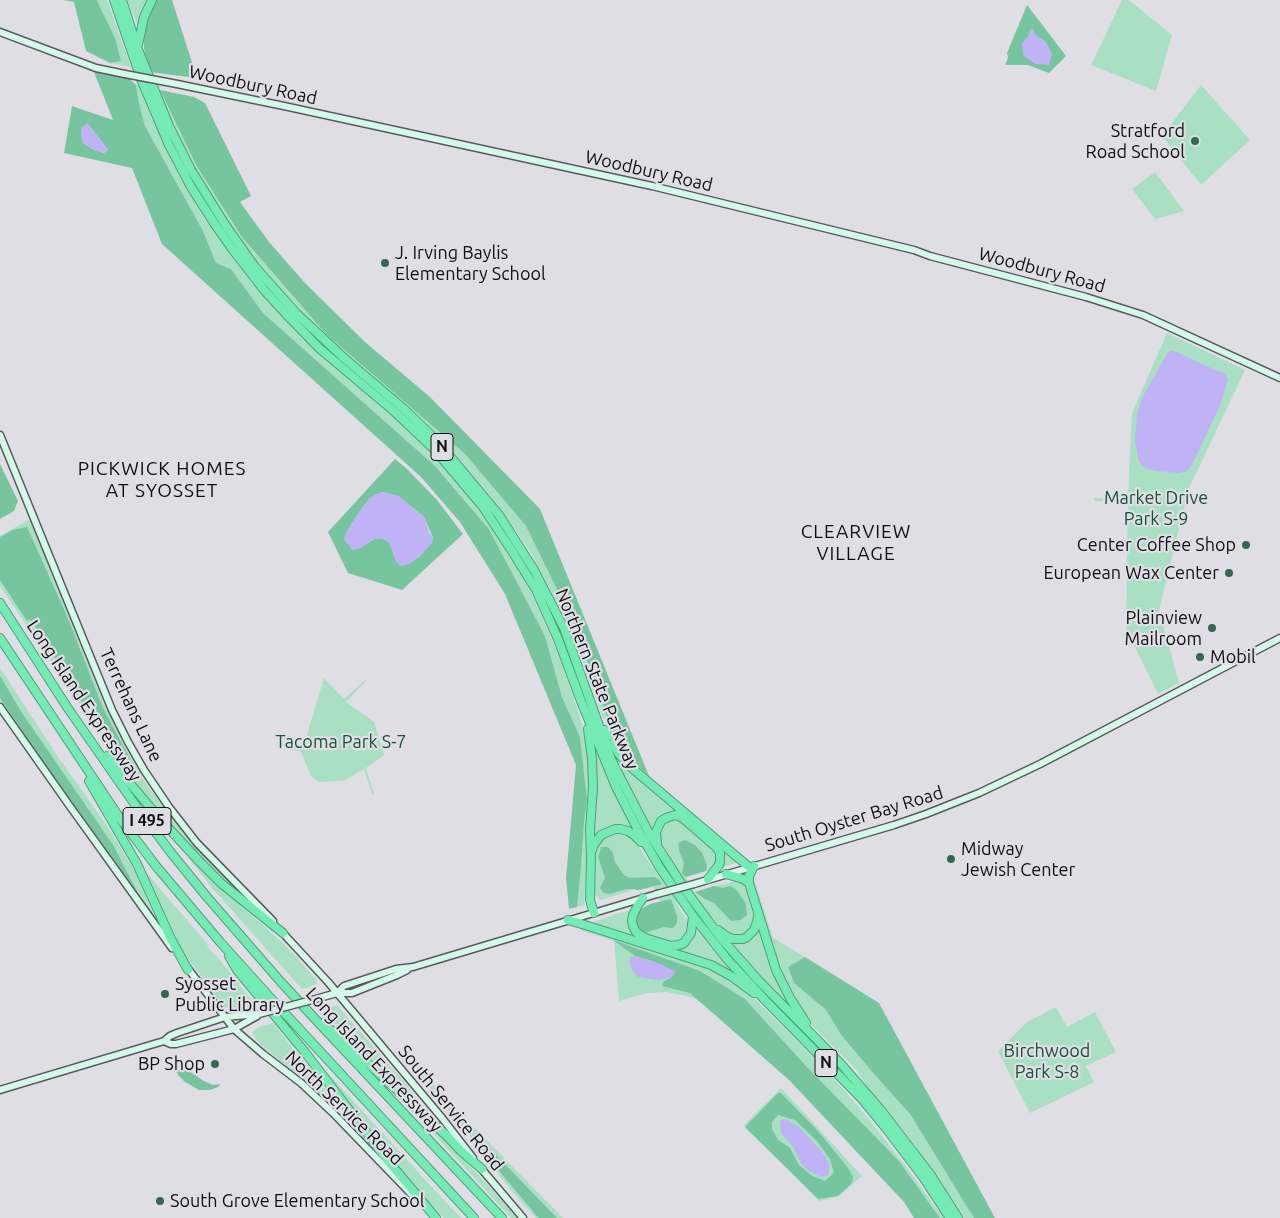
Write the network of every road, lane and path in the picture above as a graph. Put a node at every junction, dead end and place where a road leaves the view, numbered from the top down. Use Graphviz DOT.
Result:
graph roads {
  1 [pos="114,0"];
  2 [pos="122,0"];
  3 [pos="152,0"];
  4 [pos="0,32"];
  5 [pos="137,47"];
  6 [pos="1280,378"];
  7 [pos="0,436"];
  8 [pos="0,603"];
  9 [pos="0,638"];
  10 [pos="1280,638"];
  11 [pos="0,707"];
  12 [pos="67,707"];
  13 [pos="593,708"];
  14 [pos="584,709"];
  15 [pos="52,716"];
  16 [pos="657,846"];
  17 [pos="591,857"];
  18 [pos="751,867"];
  19 [pos="660,868"];
  20 [pos="726,874"];
  21 [pos="708,879"];
  22 [pos="749,883"];
  23 [pos="643,898"];
  24 [pos="758,912"];
  25 [pos="594,913"];
  26 [pos="693,916"];
  27 [pos="568,920"];
  28 [pos="710,923"];
  29 [pos="283,932"];
  30 [pos="222,943"];
  31 [pos="188,970"];
  32 [pos="337,993"];
  33 [pos="764,999"];
  34 [pos="259,1014"];
  35 [pos="225,1017"];
  36 [pos="317,1021"];
  37 [pos="234,1029"];
  38 [pos="814,1035"];
  39 [pos="164,1041"];
  40 [pos="0,1090"];
  41 [pos="482,1169"];
  42 [pos="436,1218"];
  43 [pos="474,1218"];
  44 [pos="502,1218"];
  45 [pos="523,1218"];
  46 [pos="950,1218"];
  47 [pos="958,1218"];
  1 -- 14 [label="highway, Northern State Parkway / N"];
  2 -- 5 [label="highway, Northern State Parkway / N"];
  3 -- 5 [label="highway"];
  4 -- 6 [label="main road, Woodbury Road, bridge"];
  5 -- 13 [label="highway, Northern State Parkway / N"];
  7 -- 29 [label="main road, Terrehans Lane"];
  8 -- 12 [label="highway, Long Island Expressway / I 495"];
  9 -- 15 [label="highway, Long Island Expressway / I 495"];
  10 -- 18 [label="main road, South Oyster Bay Road"];
  11 -- 31 [label="main road, North Service Road"];
  12 -- 29 [label="highway"];
  12 -- 36 [label="highway, Long Island Expressway / I 495"];
  13 -- 16 [label="highway, Northern State Parkway / N"];
  13 -- 18 [label="highway"];
  14 -- 17 [label="highway"];
  14 -- 19 [label="highway, Northern State Parkway / N"];
  15 -- 30 [label="highway, Long Island Expressway / I 495"];
  15 -- 31 [label="highway"];
  16 -- 21 [label="highway"];
  16 -- 28 [label="highway, Northern State Parkway / N"];
  17 -- 19 [label="highway"];
  17 -- 25 [label="highway"];
  18 -- 20 [label="main road, South Oyster Bay Road"];
  18 -- 22 [label="highway"];
  19 -- 26 [label="highway, Northern State Parkway / N"];
  20 -- 21 [label="main road, South Oyster Bay Road"];
  20 -- 22 [label="highway"];
  21 -- 23 [label="main road, South Oyster Bay Road, bridge"];
  22 -- 24 [label="highway"];
  23 -- 25 [label="main road, South Oyster Bay Road"];
  23 -- 26 [label="highway"];
  24 -- 28 [label="highway"];
  24 -- 38 [label="highway"];
  25 -- 27 [label="main road, South Oyster Bay Road"];
  26 -- 33 [label="highway, Northern State Parkway / N"];
  27 -- 32 [label="main road, South Oyster Bay Road"];
  27 -- 33 [label="highway"];
  28 -- 38 [label="highway, Northern State Parkway / N"];
  29 -- 32 [label="main road, Terrehans Lane"];
  30 -- 42 [label="highway"];
  30 -- 43 [label="highway, Long Island Expressway / I 495"];
  31 -- 35 [label="main road, North Service Road"];
  32 -- 34 [label="main road, South Oyster Bay Road, bridge"];
  32 -- 41 [label="main road, South Service Road"];
  33 -- 46 [label="highway, Northern State Parkway / N"];
  34 -- 35 [label="main road, South Oyster Bay Road"];
  34 -- 37 [label="main road, South Oyster Bay Road"];
  35 -- 37 [label="main road, North Service Road"];
  35 -- 39 [label="main road, South Oyster Bay Road"];
  36 -- 41 [label="highway"];
  36 -- 44 [label="highway, Long Island Expressway / I 495"];
  37 -- 39 [label="main road, South Oyster Bay Road"];
  37 -- 42 [label="main road, North Service Road"];
  38 -- 47 [label="highway, Northern State Parkway / N"];
  39 -- 40 [label="main road, South Oyster Bay Road"];
  41 -- 45 [label="main road, South Service Road"];
}
